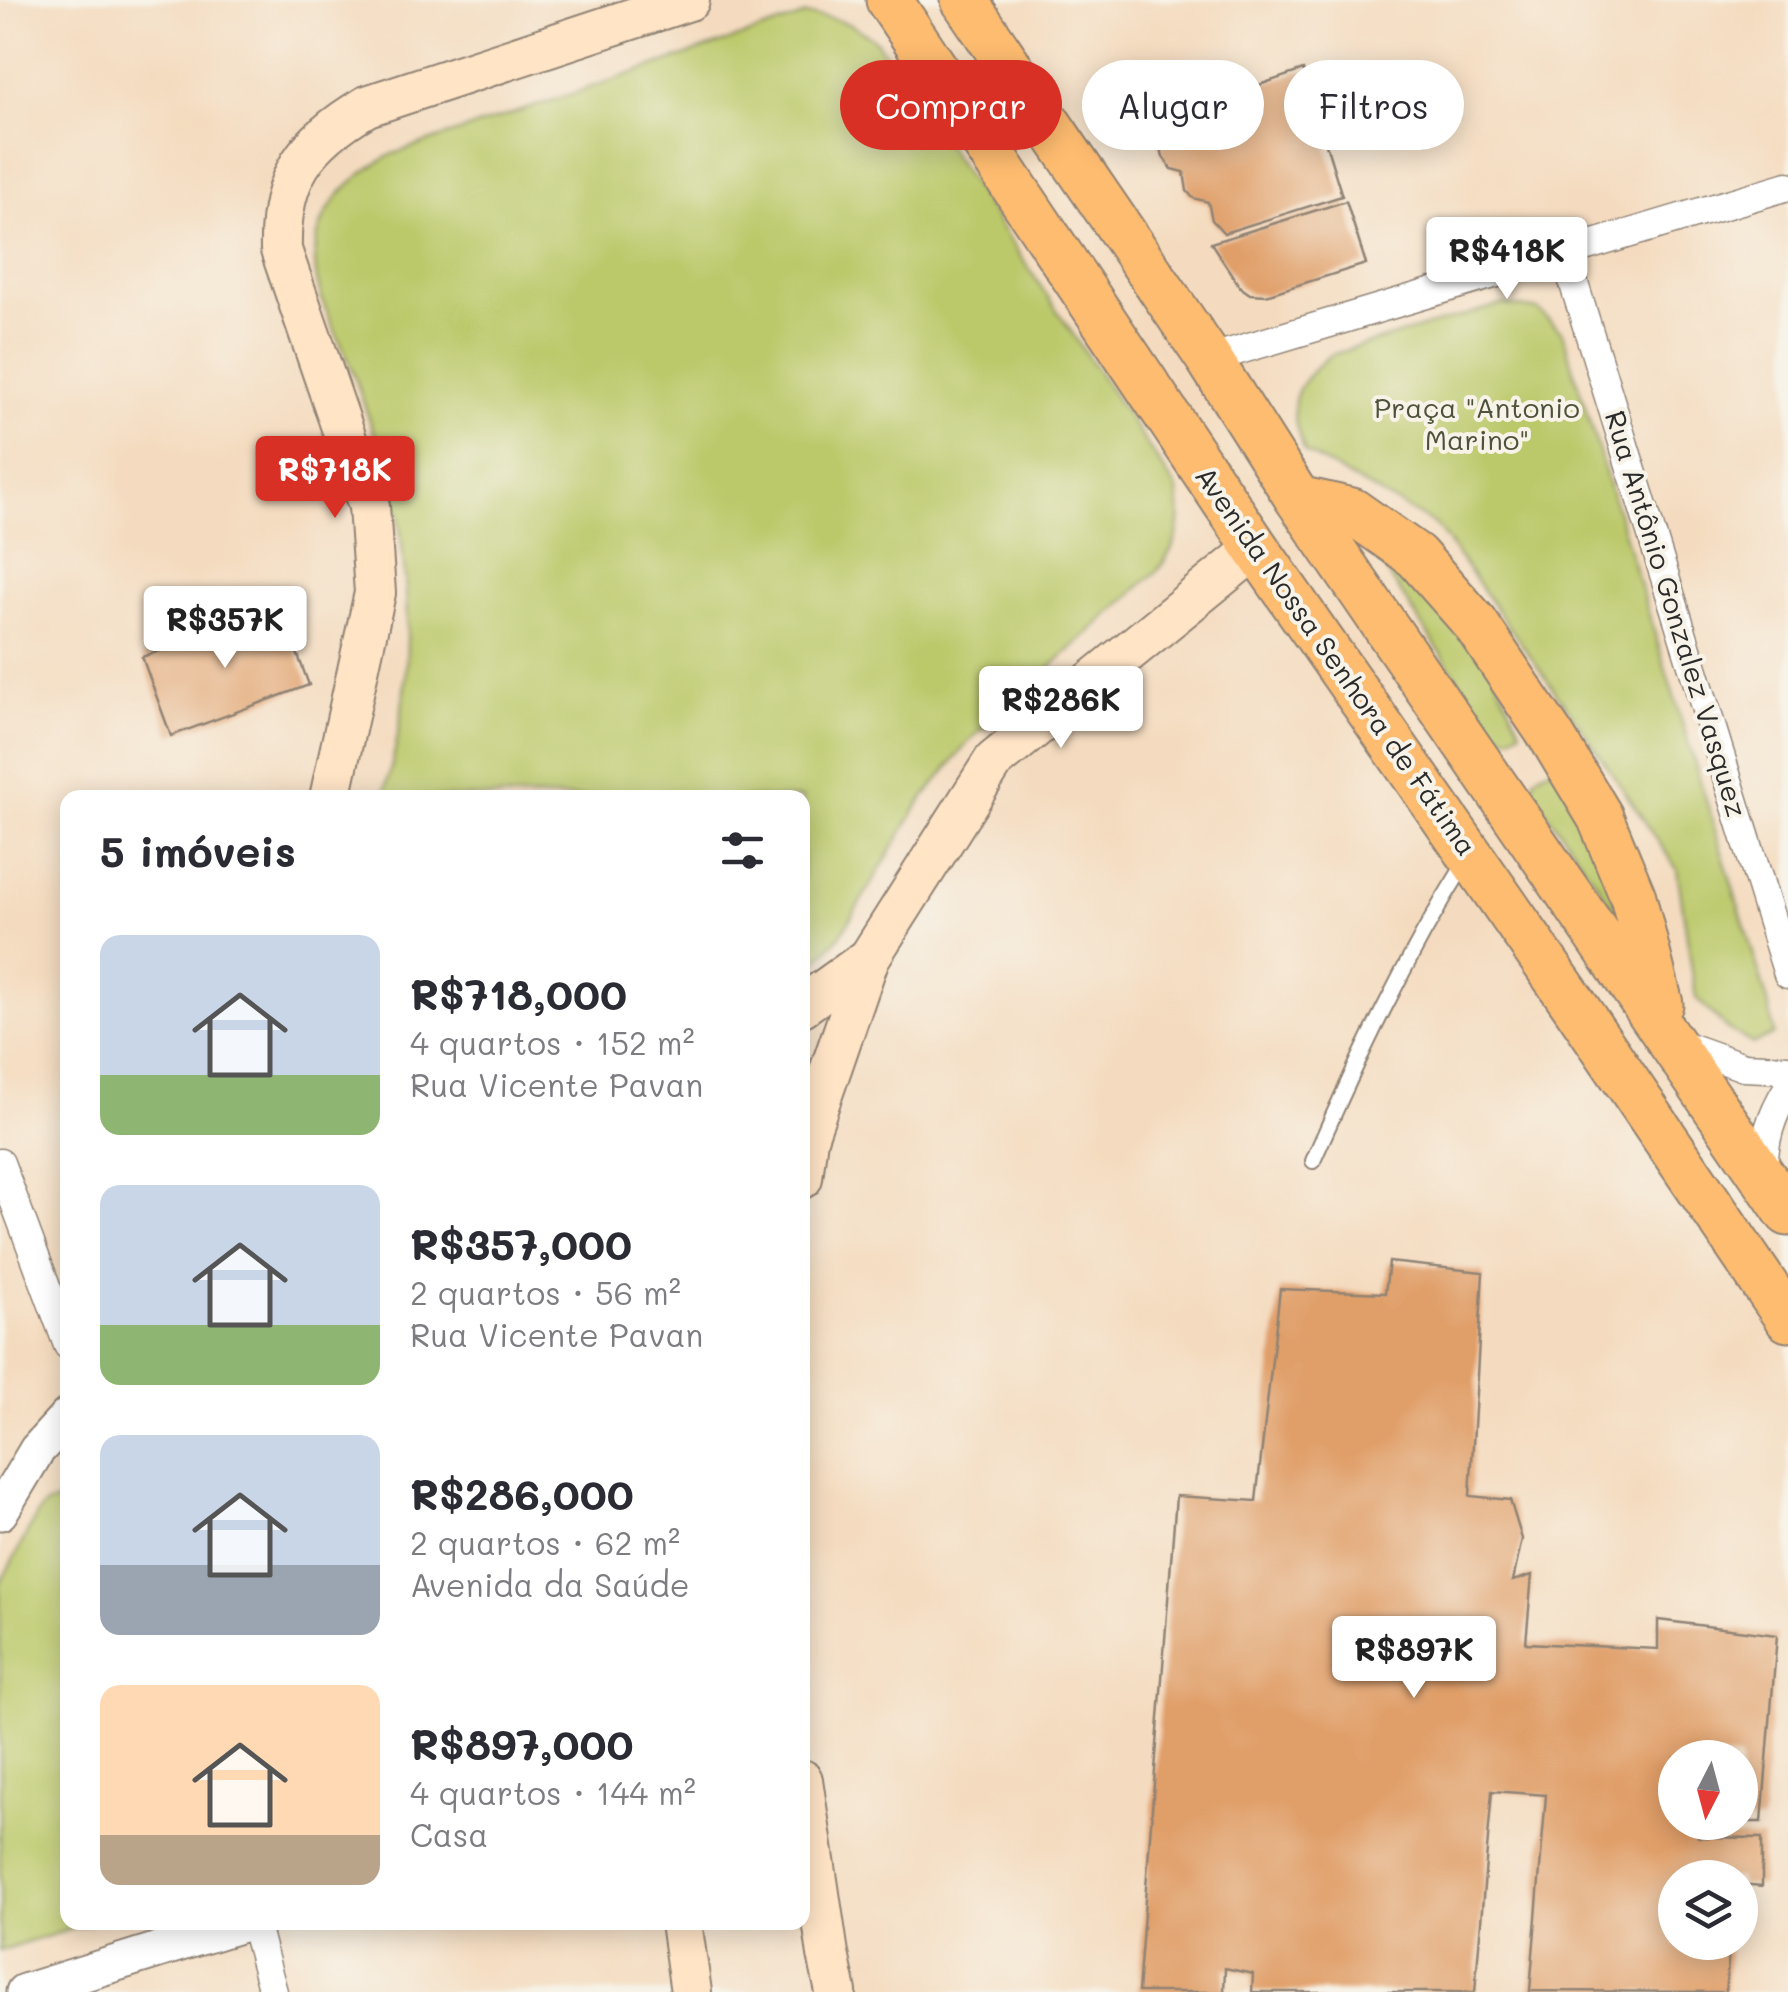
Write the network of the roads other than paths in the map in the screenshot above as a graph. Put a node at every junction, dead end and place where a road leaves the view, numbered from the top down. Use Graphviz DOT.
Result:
graph roads {
  1 [pos="690,0"];
  2 [pos="889,0"];
  3 [pos="964,0"];
  4 [pos="1788,186"];
  5 [pos="1565,254"];
  6 [pos="1208,360"];
  7 [pos="1265,448"];
  8 [pos="1298,499"];
  9 [pos="1352,511"];
  10 [pos="1256,548"];
  11 [pos="1553,739"];
  12 [pos="1488,771"];
  13 [pos="332,790"];
  14 [pos="1436,804"];
  15 [pos="1470,854"];
  16 [pos="869,958"];
  17 [pos="1788,974"];
  18 [pos="810,1000"];
  19 [pos="1670,1038"];
  20 [pos="1788,1069"];
  21 [pos="1788,1088"];
  22 [pos="810,1120"];
  23 [pos="1313,1161"];
  24 [pos="0,1163"];
  25 [pos="1762,1175"];
  26 [pos="1788,1212"];
  27 [pos="1788,1226"];
  28 [pos="1730,1237"];
  29 [pos="1788,1319"];
  30 [pos="60,1324"];
  31 [pos="60,1424"];
  32 [pos="0,1512"];
  33 [pos="810,1834"];
  34 [pos="225,1930"];
  35 [pos="253,1930"];
  36 [pos="682,1930"];
  37 [pos="24,1992"];
  38 [pos="272,1992"];
  39 [pos="692,1992"];
  40 [pos="836,1992"];
  1 -- 13 [label="main road"];
  2 -- 10 [label="main road, Avenida Nossa Senhora de Fátima"];
  3 -- 6 [label="main road"];
  4 -- 5 [label="street"];
  5 -- 6 [label="street"];
  5 -- 17 [label="street, Rua Antônio Gonzalez Vasquez"];
  6 -- 7 [label="main road"];
  7 -- 8 [label="main road"];
  7 -- 9 [label="main road"];
  8 -- 9 [label="main road"];
  8 -- 10 [label="main road"];
  8 -- 12 [label="main road"];
  9 -- 11 [label="main road"];
  10 -- 14 [label="main road, Avenida Nossa Senhora de Fátima"];
  10 -- 16 [label="main road"];
  11 -- 12 [label="main road"];
  11 -- 19 [label="main road"];
  12 -- 14 [label="main road"];
  12 -- 19 [label="main road"];
  14 -- 15 [label="main road, Avenida Nossa Senhora de Fátima"];
  15 -- 23 [label="lane"];
  15 -- 28 [label="main road, Avenida Nossa Senhora de Fátima"];
  16 -- 18 [label="main road"];
  16 -- 22 [label="main road"];
  19 -- 20 [label="street"];
  19 -- 25 [label="main road"];
  21 -- 25 [label="street"];
  24 -- 30 [label="street"];
  25 -- 26 [label="main road"];
  27 -- 28 [label="main road"];
  28 -- 29 [label="main road, Avenida Nossa Senhora de Fátima"];
  31 -- 32 [label="street"];
  33 -- 40 [label="main road"];
  34 -- 37 [label="street"];
  35 -- 38 [label="street"];
  36 -- 39 [label="main road"];
}
